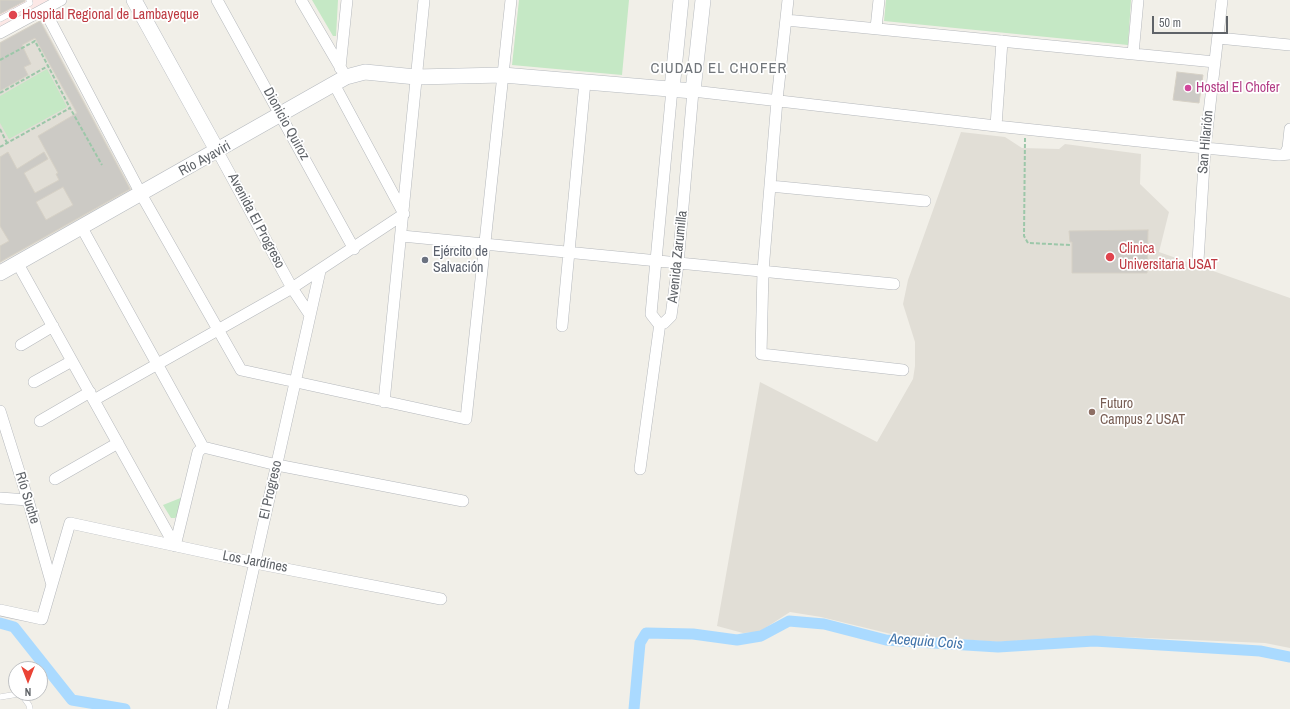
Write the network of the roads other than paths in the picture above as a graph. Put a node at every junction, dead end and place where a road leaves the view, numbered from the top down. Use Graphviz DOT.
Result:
graph roads {
  1 [pos="29,0"];
  2 [pos="61,0"];
  3 [pos="134,0"];
  4 [pos="217,0"];
  5 [pos="301,0"];
  6 [pos="347,0"];
  7 [pos="424,0"];
  8 [pos="511,0"];
  9 [pos="681,0"];
  10 [pos="703,0"];
  11 [pos="788,0"];
  12 [pos="879,0"];
  13 [pos="1138,0"];
  14 [pos="1222,0"];
  15 [pos="44,9"];
  16 [pos="0,19"];
  17 [pos="786,20"];
  18 [pos="876,28"];
  19 [pos="0,34"];
  20 [pos="1218,38"];
  21 [pos="1002,41"];
  22 [pos="1290,45"];
  23 [pos="1133,54"];
  24 [pos="1215,62"];
  25 [pos="503,75"];
  26 [pos="340,77"];
  27 [pos="416,77"];
  28 [pos="585,82"];
  29 [pos="672,89"];
  30 [pos="693,91"];
  31 [pos="777,100"];
  32 [pos="281,115"];
  33 [pos="996,126"];
  34 [pos="1290,129"];
  35 [pos="1205,148"];
  36 [pos="218,152"];
  37 [pos="1288,154"];
  38 [pos="770,186"];
  39 [pos="142,194"];
  40 [pos="925,201"];
  41 [pos="404,214"];
  42 [pos="82,228"];
  43 [pos="402,236"];
  44 [pos="485,243"];
  45 [pos="354,249"];
  46 [pos="568,251"];
  47 [pos="1198,261"];
  48 [pos="655,262"];
  49 [pos="18,264"];
  50 [pos="678,264"];
  51 [pos="320,271"];
  52 [pos="763,271"];
  53 [pos="0,274"];
  54 [pos="894,284"];
  55 [pos="292,288"];
  56 [pos="310,315"];
  57 [pos="660,322"];
  58 [pos="53,326"];
  59 [pos="562,326"];
  60 [pos="218,330"];
  61 [pos="21,345"];
  62 [pos="72,361"];
  63 [pos="157,364"];
  64 [pos="903,370"];
  65 [pos="34,382"];
  66 [pos="295,382"];
  67 [pos="92,396"];
  68 [pos="384,402"];
  69 [pos="0,411"];
  70 [pos="40,421"];
  71 [pos="2,423"];
  72 [pos="118,443"];
  73 [pos="203,447"];
  74 [pos="277,465"];
  75 [pos="640,469"];
  76 [pos="55,479"];
  77 [pos="28,500"];
  78 [pos="0,501"];
  79 [pos="463,501"];
  80 [pos="175,546"];
  81 [pos="255,563"];
  82 [pos="52,585"];
  83 [pos="441,599"];
  84 [pos="0,610"];
  85 [pos="0,697"];
  86 [pos="30,709"];
  87 [pos="222,709"];
  1 -- 16 [label="lane"];
  2 -- 15 [label="street"];
  3 -- 36 [label="street, Avenida El Progreso"];
  4 -- 32 [label="street, Dionicio Quiroz"];
  5 -- 26 [label="street"];
  6 -- 26 [label="street"];
  7 -- 27 [label="street"];
  8 -- 25 [label="street"];
  9 -- 29 [label="street, Avenida Zarumilla"];
  10 -- 30 [label="street, Avenida Zarumilla"];
  11 -- 17 [label="street"];
  12 -- 18 [label="street"];
  13 -- 23 [label="street"];
  14 -- 20 [label="street, San Hilarión"];
  15 -- 19 [label="street"];
  15 -- 39 [label="street"];
  17 -- 18 [label="street"];
  17 -- 31 [label="street"];
  18 -- 21 [label="street"];
  20 -- 22 [label="street"];
  20 -- 24 [label="street, San Hilarión"];
  21 -- 23 [label="street"];
  21 -- 33 [label="street"];
  23 -- 24 [label="street"];
  24 -- 35 [label="street, San Hilarión"];
  25 -- 27 [label="street, Río Ayaviri"];
  25 -- 28 [label="street, Río Ayaviri"];
  25 -- 44 [label="street"];
  26 -- 27 [label="street, Río Ayaviri"];
  26 -- 32 [label="street, Río Ayaviri"];
  26 -- 41 [label="street"];
  27 -- 41 [label="street"];
  28 -- 29 [label="street, Río Ayaviri"];
  28 -- 46 [label="street"];
  29 -- 30 [label="street, Río Ayaviri"];
  29 -- 48 [label="street, Avenida Zarumilla"];
  30 -- 31 [label="street"];
  30 -- 50 [label="street, Avenida Zarumilla"];
  31 -- 33 [label="street"];
  31 -- 38 [label="street"];
  32 -- 36 [label="street, Río Ayaviri"];
  32 -- 45 [label="street, Dionicio Quiroz"];
  33 -- 35 [label="street"];
  34 -- 37 [label="street"];
  35 -- 37 [label="street"];
  35 -- 47 [label="street, San Hilarión"];
  36 -- 39 [label="street, Río Ayaviri"];
  36 -- 55 [label="street, Avenida El Progreso"];
  38 -- 40 [label="street"];
  38 -- 52 [label="street"];
  39 -- 42 [label="street, Río Ayaviri"];
  39 -- 60 [label="street"];
  41 -- 43 [label="street"];
  41 -- 45 [label="street"];
  42 -- 49 [label="street, Río Ayaviri"];
  42 -- 63 [label="street"];
  43 -- 44 [label="street"];
  43 -- 68 [label="street"];
  44 -- 46 [label="street"];
  44 -- 68 [label="street"];
  45 -- 51 [label="street"];
  46 -- 48 [label="street"];
  46 -- 59 [label="street"];
  48 -- 50 [label="street"];
  48 -- 57 [label="street, Avenida Zarumilla"];
  49 -- 53 [label="street, Río Ayaviri"];
  49 -- 58 [label="street"];
  50 -- 52 [label="street"];
  50 -- 57 [label="street, Avenida Zarumilla"];
  51 -- 55 [label="street"];
  51 -- 56 [label="street, El Progreso"];
  52 -- 54 [label="street"];
  52 -- 64 [label="street"];
  55 -- 56 [label="street, Avenida El Progreso"];
  55 -- 60 [label="street"];
  56 -- 66 [label="street, El Progreso"];
  57 -- 75 [label="street"];
  58 -- 61 [label="street"];
  58 -- 62 [label="street"];
  60 -- 63 [label="street"];
  60 -- 66 [label="street"];
  62 -- 65 [label="street"];
  62 -- 67 [label="street"];
  63 -- 67 [label="street"];
  63 -- 73 [label="street"];
  66 -- 68 [label="street"];
  66 -- 74 [label="street, El Progreso"];
  67 -- 70 [label="street"];
  67 -- 72 [label="street"];
  69 -- 71 [label="street, Río Suche"];
  71 -- 77 [label="street, Río Suche"];
  72 -- 76 [label="street"];
  72 -- 80 [label="street"];
  73 -- 74 [label="street"];
  73 -- 80 [label="street"];
  74 -- 79 [label="street"];
  74 -- 81 [label="street, El Progreso"];
  77 -- 78 [label="street"];
  77 -- 82 [label="street, Río Suche"];
  80 -- 81 [label="street, Los Jardínes"];
  80 -- 82 [label="street, Los Jardínes"];
  81 -- 83 [label="street, Los Jardínes"];
  81 -- 87 [label="street, El Progreso"];
  82 -- 84 [label="street"];
  85 -- 86 [label="lane"];
}
